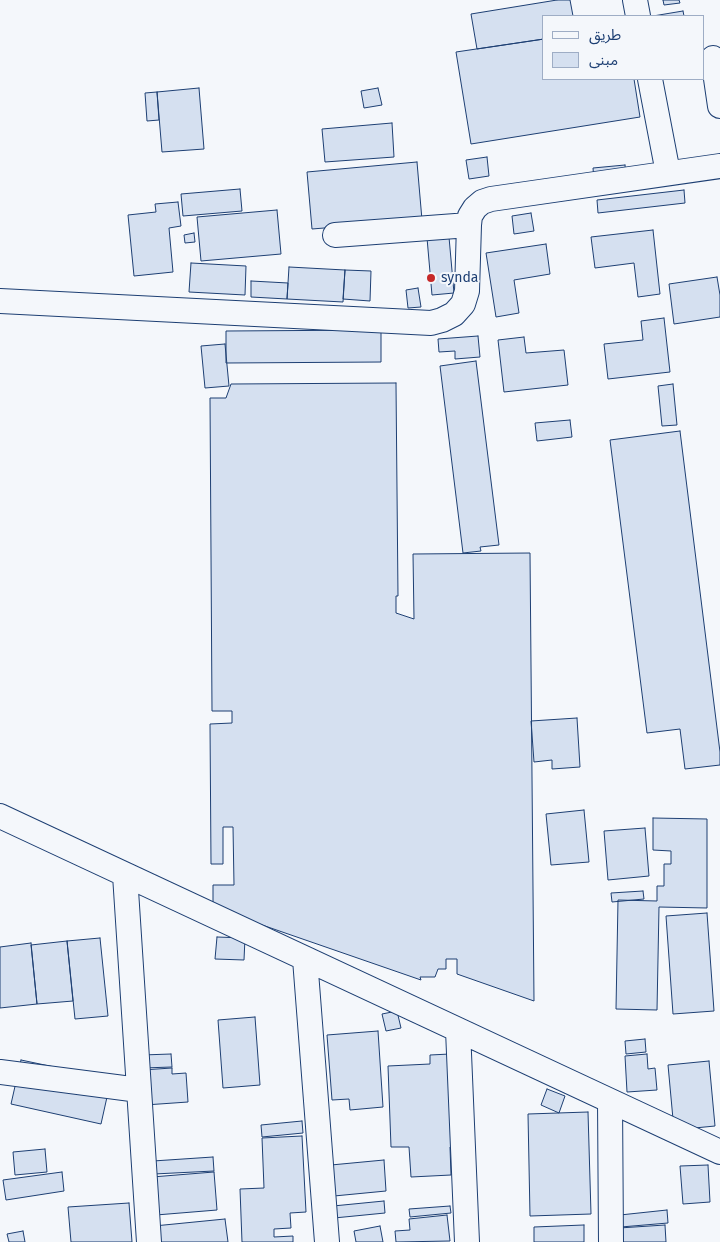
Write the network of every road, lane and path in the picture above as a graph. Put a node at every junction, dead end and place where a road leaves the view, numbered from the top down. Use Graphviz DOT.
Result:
graph roads {
  1 [pos="635,0"];
  2 [pos="638,15"];
  3 [pos="716,73"];
  4 [pos="650,80"];
  5 [pos="720,106"];
  6 [pos="720,166"];
  7 [pos="668,173"];
  8 [pos="468,225"];
  9 [pos="335,235"];
  10 [pos="0,301"];
  11 [pos="0,816"];
  12 [pos="125,875"];
  13 [pos="305,959"];
  14 [pos="458,1030"];
  15 [pos="0,1072"];
  16 [pos="139,1090"];
  17 [pos="610,1101"];
  18 [pos="720,1152"];
  19 [pos="149,1242"];
  20 [pos="327,1242"];
  21 [pos="467,1242"];
  22 [pos="611,1242"];
  1 -- 2 [label="street"];
  3 -- 5 [label="street"];
  4 -- 7 [label="street"];
  6 -- 7 [label="street"];
  7 -- 8 [label="street"];
  8 -- 9 [label="street"];
  8 -- 10 [label="street"];
  11 -- 12 [label="street"];
  12 -- 13 [label="street"];
  12 -- 16 [label="street"];
  13 -- 14 [label="street"];
  13 -- 20 [label="street"];
  14 -- 17 [label="street"];
  14 -- 21 [label="street"];
  15 -- 16 [label="street"];
  16 -- 19 [label="street"];
  17 -- 18 [label="street"];
  17 -- 22 [label="street"];
}
